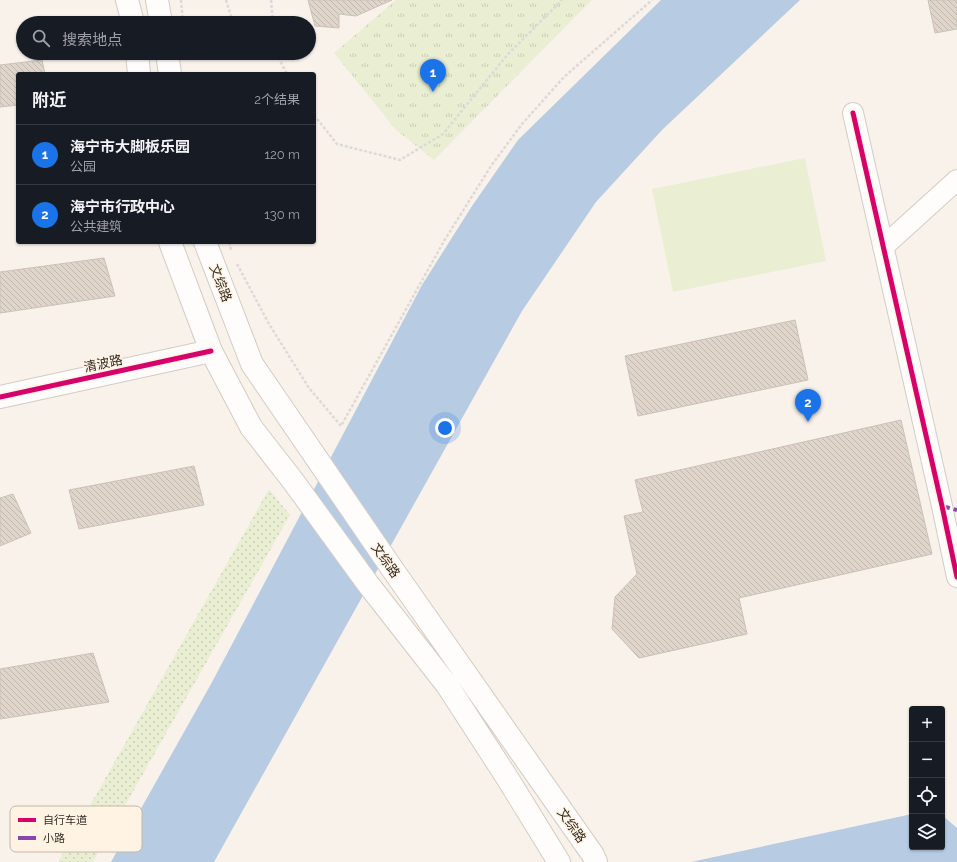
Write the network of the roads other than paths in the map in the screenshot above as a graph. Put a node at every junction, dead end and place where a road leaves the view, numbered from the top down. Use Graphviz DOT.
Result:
graph roads {
  1 [pos="127,0"];
  2 [pos="157,0"];
  3 [pos="132,16"];
  4 [pos="160,16"];
  5 [pos="138,60"];
  6 [pos="168,60"];
  7 [pos="139,72"];
  8 [pos="170,72"];
  9 [pos="853,113"];
  10 [pos="957,180"];
  11 [pos="171,244"];
  12 [pos="206,244"];
  13 [pos="883,247"];
  14 [pos="211,350"];
  15 [pos="0,397"];
  16 [pos="950,508"];
  17 [pos="957,577"];
  18 [pos="559,862"];
  19 [pos="596,862"];
  1 -- 3 [label="main road"];
  2 -- 4 [label="main road"];
  5 -- 7 [label="main road"];
  6 -- 8 [label="main road"];
  9 -- 13 [label="street"];
  10 -- 13 [label="street"];
  11 -- 14 [label="main road"];
  12 -- 19 [label="main road, 文综路"];
  13 -- 16 [label="street"];
  14 -- 15 [label="main road, 清波路"];
  14 -- 18 [label="main road"];
  16 -- 17 [label="street"];
}
